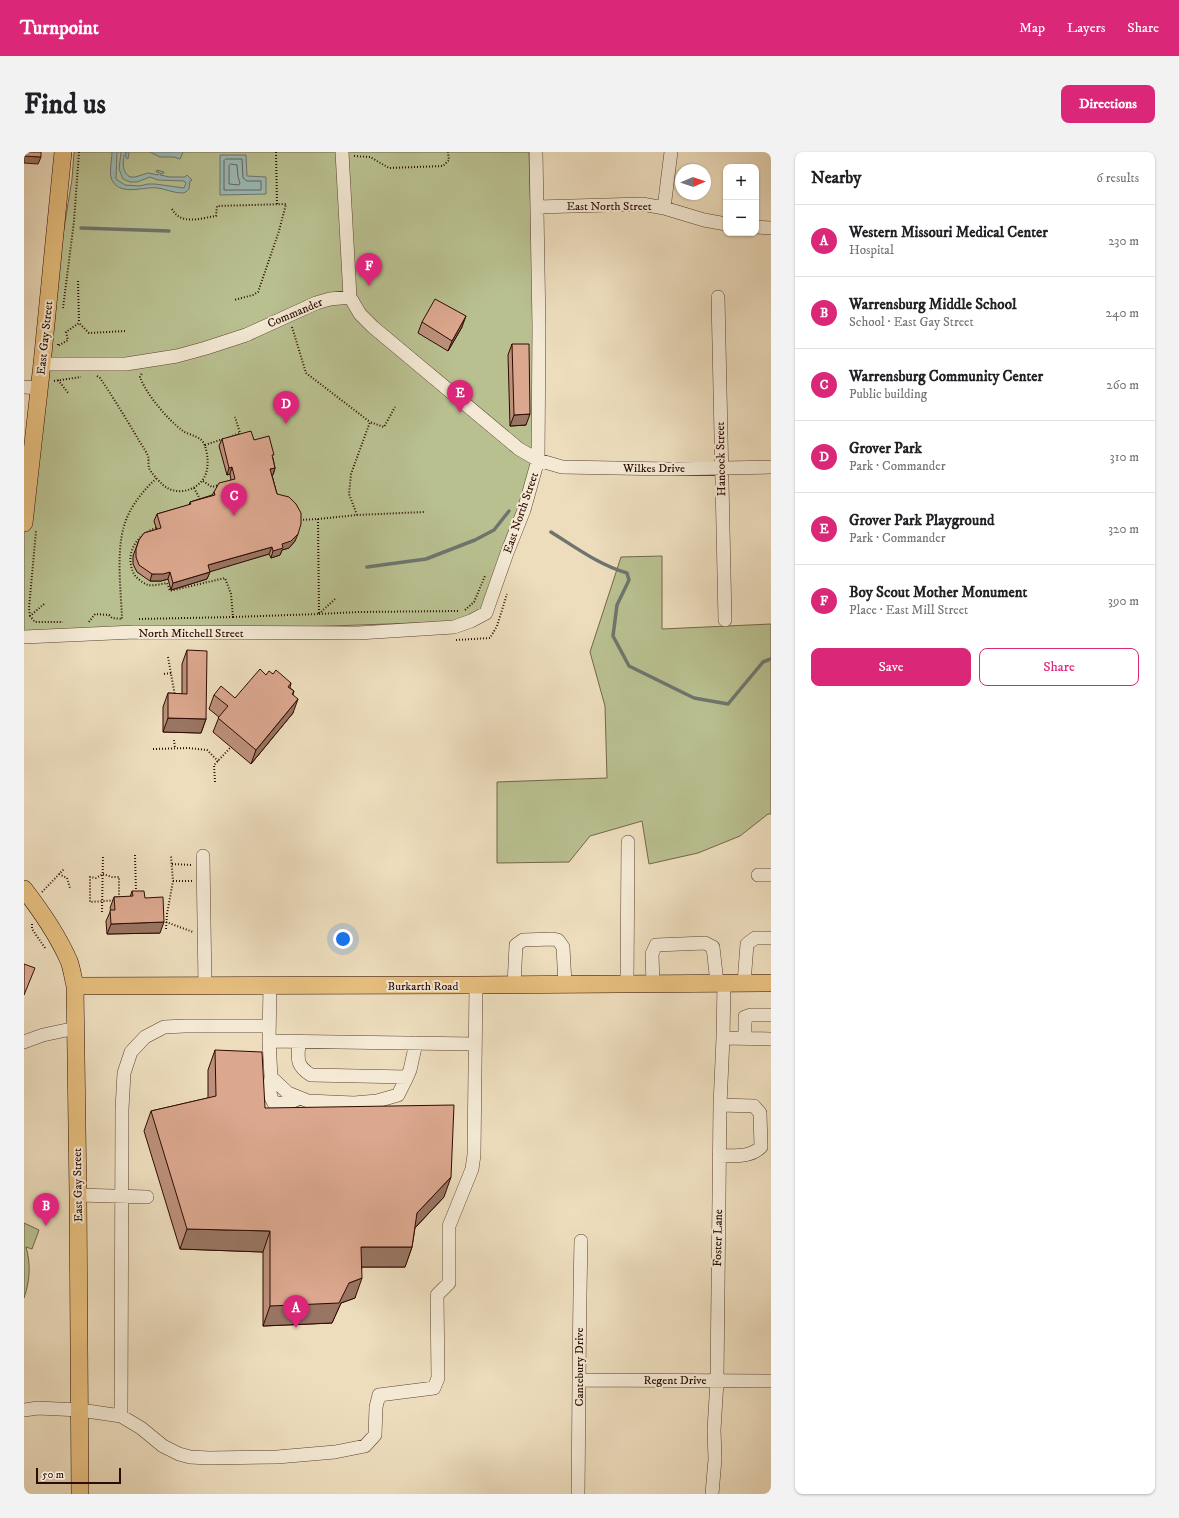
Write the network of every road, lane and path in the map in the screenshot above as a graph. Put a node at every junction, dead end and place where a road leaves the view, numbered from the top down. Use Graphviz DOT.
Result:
graph roads {
  1 [pos="63,152"];
  2 [pos="79,152"];
  3 [pos="276,152"];
  4 [pos="448,152"];
  5 [pos="536,152"];
  6 [pos="670,152"];
  7 [pos="348,154"];
  8 [pos="277,204"];
  9 [pos="537,207"];
  10 [pos="664,208"];
  11 [pos="172,210"];
  12 [pos="723,223"];
  13 [pos="759,227"];
  14 [pos="771,228"];
  15 [pos="78,281"];
  16 [pos="350,297"];
  17 [pos="718,297"];
  18 [pos="234,300"];
  19 [pos="62,314"];
  20 [pos="79,324"];
  21 [pos="291,325"];
  22 [pos="126,331"];
  23 [pos="59,338"];
  24 [pos="42,364"];
  25 [pos="144,370"];
  26 [pos="94,375"];
  27 [pos="87,376"];
  28 [pos="58,380"];
  29 [pos="39,385"];
  30 [pos="68,394"];
  31 [pos="396,407"];
  32 [pos="235,417"];
  33 [pos="370,422"];
  34 [pos="205,445"];
  35 [pos="538,460"];
  36 [pos="771,467"];
  37 [pos="721,468"];
  38 [pos="157,478"];
  39 [pos="202,481"];
  40 [pos="225,483"];
  41 [pos="194,488"];
  42 [pos="202,504"];
  43 [pos="424,512"];
  44 [pos="357,515"];
  45 [pos="298,520"];
  46 [pos="318,520"];
  47 [pos="24,523"];
  48 [pos="156,528"];
  49 [pos="486,574"];
  50 [pos="508,590"];
  51 [pos="336,598"];
  52 [pos="44,604"];
  53 [pos="319,614"];
  54 [pos="233,617"];
  55 [pos="138,619"];
  56 [pos="725,620"];
  57 [pos="66,622"];
  58 [pos="82,622"];
  59 [pos="358,633"];
  60 [pos="24,637"];
  61 [pos="454,640"];
  62 [pos="168,657"];
  63 [pos="171,673"];
  64 [pos="164,674"];
  65 [pos="176,698"];
  66 [pos="174,740"];
  67 [pos="231,747"];
  68 [pos="175,748"];
  69 [pos="153,749"];
  70 [pos="219,762"];
  71 [pos="215,782"];
  72 [pos="628,842"];
  73 [pos="103,855"];
  74 [pos="135,855"];
  75 [pos="171,856"];
  76 [pos="199,861"];
  77 [pos="172,864"];
  78 [pos="64,869"];
  79 [pos="59,874"];
  80 [pos="103,874"];
  81 [pos="758,875"];
  82 [pos="771,875"];
  83 [pos="194,881"];
  84 [pos="173,882"];
  85 [pos="70,888"];
  86 [pos="136,894"];
  87 [pos="29,895"];
  88 [pos="102,901"];
  89 [pos="102,912"];
  90 [pos="31,921"];
  91 [pos="166,922"];
  92 [pos="166,929"];
  93 [pos="198,934"];
  94 [pos="771,938"];
  95 [pos="49,950"];
  96 [pos="720,983"];
  97 [pos="744,983"];
  98 [pos="771,983"];
  99 [pos="565,984"];
  100 [pos="627,984"];
  101 [pos="652,984"];
  102 [pos="514,985"];
  103 [pos="75,986"];
  104 [pos="205,986"];
  105 [pos="270,986"];
  106 [pos="476,986"];
  107 [pos="771,1014"];
  108 [pos="268,1026"];
  109 [pos="76,1028"];
  110 [pos="723,1038"];
  111 [pos="745,1038"];
  112 [pos="771,1039"];
  113 [pos="269,1041"];
  114 [pos="24,1042"];
  115 [pos="299,1042"];
  116 [pos="416,1043"];
  117 [pos="475,1044"];
  118 [pos="407,1077"];
  119 [pos="720,1105"];
  120 [pos="719,1156"];
  121 [pos="78,1195"];
  122 [pos="122,1196"];
  123 [pos="147,1197"];
  124 [pos="581,1241"];
  125 [pos="580,1380"];
  126 [pos="717,1381"];
  127 [pos="771,1381"];
  128 [pos="24,1410"];
  129 [pos="80,1410"];
  130 [pos="121,1416"];
  131 [pos="80,1494"];
  132 [pos="578,1494"];
  133 [pos="712,1494"];
  1 -- 24 [label="main road, East Gay Street"];
  2 -- 19 [label="path"];
  3 -- 8 [label="path"];
  4 -- 7 [label="path"];
  5 -- 9 [label="street, East North Street"];
  6 -- 10 [label="street"];
  7 -- 16 [label="street"];
  8 -- 11 [label="path"];
  8 -- 18 [label="path"];
  9 -- 10 [label="street, East North Street"];
  9 -- 35 [label="street, East North Street"];
  10 -- 12 [label="street, East North Street"];
  13 -- 14 [label="street"];
  15 -- 20 [label="path"];
  16 -- 24 [label="street, Commander"];
  16 -- 35 [label="street"];
  17 -- 37 [label="street, Hancock Street"];
  20 -- 22 [label="path"];
  20 -- 23 [label="path"];
  21 -- 33 [label="path"];
  24 -- 29 [label="main road, East Gay Street"];
  25 -- 34 [label="path"];
  26 -- 38 [label="path"];
  27 -- 28 [label="path"];
  28 -- 29 [label="path"];
  28 -- 30 [label="path"];
  29 -- 47 [label="main road, East Gay Street"];
  31 -- 33 [label="path"];
  32 -- 34 [label="path"];
  33 -- 44 [label="path"];
  34 -- 39 [label="path"];
  35 -- 37 [label="street, Wilkes Drive"];
  35 -- 59 [label="street, East North Street"];
  36 -- 37 [label="street, Wilkes Drive"];
  37 -- 56 [label="street, Hancock Street"];
  38 -- 41 [label="path"];
  38 -- 58 [label="path"];
  39 -- 40 [label="path"];
  39 -- 41 [label="path"];
  41 -- 42 [label="path"];
  43 -- 44 [label="path"];
  44 -- 46 [label="path"];
  45 -- 46 [label="path"];
  46 -- 53 [label="path"];
  48 -- 54 [label="path"];
  49 -- 53 [label="path"];
  50 -- 61 [label="path"];
  51 -- 53 [label="path"];
  52 -- 57 [label="path"];
  53 -- 54 [label="path"];
  54 -- 55 [label="path"];
  59 -- 60 [label="street, North Mitchell Street"];
  62 -- 63 [label="path"];
  63 -- 64 [label="path"];
  63 -- 65 [label="path"];
  66 -- 68 [label="path"];
  67 -- 70 [label="path"];
  68 -- 69 [label="path"];
  68 -- 70 [label="path"];
  70 -- 71 [label="path"];
  72 -- 100 [label="street"];
  73 -- 80 [label="path"];
  74 -- 86 [label="path"];
  75 -- 77 [label="path"];
  76 -- 77 [label="path"];
  76 -- 104 [label="street"];
  77 -- 84 [label="path"];
  78 -- 79 [label="path"];
  79 -- 85 [label="path"];
  79 -- 87 [label="path"];
  80 -- 88 [label="path"];
  80 -- 88 [label="path"];
  80 -- 88 [label="path"];
  81 -- 82 [label="street"];
  83 -- 84 [label="path"];
  84 -- 91 [label="path"];
  87 -- 103 [label="main road, East Gay Street"];
  88 -- 89 [label="path"];
  90 -- 95 [label="path"];
  91 -- 92 [label="path"];
  91 -- 93 [label="path"];
  94 -- 97 [label="street"];
  96 -- 97 [label="main road, Burkarth Road"];
  96 -- 101 [label="main road, Burkarth Road"];
  96 -- 101 [label="street, Foster Lane"];
  96 -- 110 [label="street, Foster Lane"];
  97 -- 98 [label="main road, Burkarth Road"];
  99 -- 100 [label="main road, Burkarth Road"];
  99 -- 102 [label="main road, Burkarth Road"];
  99 -- 102 [label="street"];
  100 -- 101 [label="main road, Burkarth Road"];
  102 -- 106 [label="main road, Burkarth Road"];
  103 -- 104 [label="main road, Burkarth Road"];
  103 -- 109 [label="main road, East Gay Street"];
  104 -- 105 [label="main road, Burkarth Road"];
  105 -- 106 [label="main road, Burkarth Road"];
  105 -- 108 [label="street"];
  106 -- 117 [label="street"];
  107 -- 111 [label="street"];
  108 -- 113 [label="street"];
  108 -- 122 [label="street"];
  109 -- 114 [label="street"];
  109 -- 121 [label="main road, East Gay Street"];
  110 -- 111 [label="street"];
  110 -- 119 [label="street, Foster Lane"];
  111 -- 112 [label="street"];
  113 -- 115 [label="street"];
  113 -- 118 [label="street"];
  115 -- 116 [label="street"];
  115 -- 118 [label="street"];
  116 -- 117 [label="street"];
  116 -- 118 [label="street"];
  117 -- 130 [label="street"];
  119 -- 120 [label="street, Foster Lane"];
  119 -- 120 [label="street"];
  120 -- 126 [label="street, Foster Lane"];
  121 -- 122 [label="street"];
  121 -- 129 [label="main road, East Gay Street"];
  122 -- 123 [label="street"];
  122 -- 130 [label="street"];
  124 -- 125 [label="street, Cantebury Drive"];
  125 -- 126 [label="street, Regent Drive"];
  125 -- 132 [label="street, Cantebury Drive"];
  126 -- 127 [label="street, Regent Drive"];
  126 -- 133 [label="street, Foster Lane"];
  128 -- 129 [label="street"];
  129 -- 130 [label="street"];
  129 -- 131 [label="main road, East Gay Street"];
}
